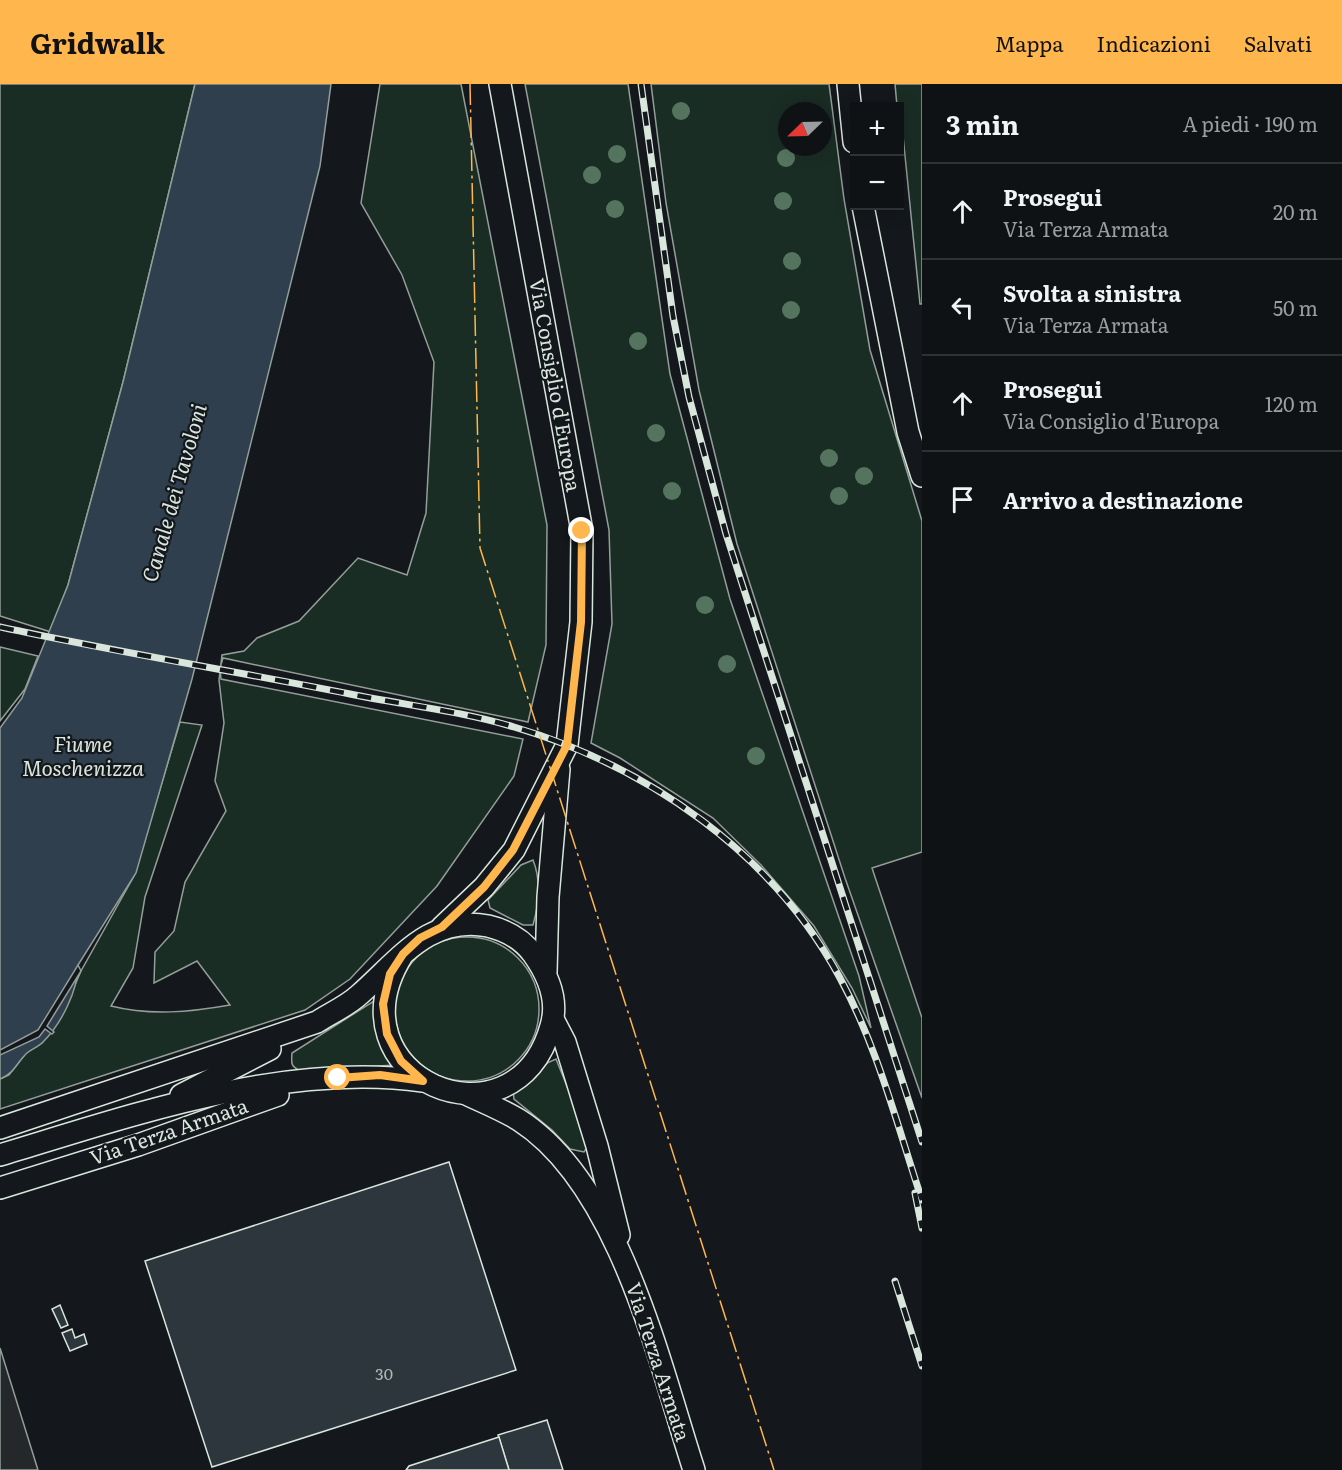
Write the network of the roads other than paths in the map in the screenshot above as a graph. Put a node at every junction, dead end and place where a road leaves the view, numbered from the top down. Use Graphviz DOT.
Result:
graph roads {
  1 [pos="500,84"];
  2 [pos="848,84"];
  3 [pos="850,102"];
  4 [pos="864,210"];
  5 [pos="922,476"];
  6 [pos="560,757"];
  7 [pos="442,927"];
  8 [pos="403,954"];
  9 [pos="546,972"];
  10 [pos="554,1019"];
  11 [pos="317,1022"];
  12 [pos="338,1078"];
  13 [pos="423,1081"];
  14 [pos="465,1094"];
  15 [pos="153,1108"];
  16 [pos="0,1128"];
  17 [pos="0,1155"];
  18 [pos="0,1188"];
  19 [pos="621,1253"];
  20 [pos="694,1470"];
  1 -- 6 [label="street, Via Consiglio d'Europa"];
  2 -- 3 [label="street"];
  4 -- 5 [label="street"];
  6 -- 7 [label="street, Via Consiglio d'Europa"];
  6 -- 9 [label="street, Via Consiglio d'Europa"];
  7 -- 8 [label="street, Via Terza Armata"];
  7 -- 9 [label="street, Via Terza Armata"];
  8 -- 11 [label="street, Via Terza Armata"];
  8 -- 13 [label="street, Via Terza Armata"];
  9 -- 10 [label="street, Via Terza Armata"];
  10 -- 14 [label="street, Via Terza Armata"];
  10 -- 19 [label="street, Via Terza Armata"];
  11 -- 15 [label="street, Via Terza Armata"];
  11 -- 16 [label="street, Via Terza Armata"];
  12 -- 13 [label="street, Via Terza Armata"];
  12 -- 15 [label="street, Via Terza Armata"];
  12 -- 18 [label="street, Via Terza Armata"];
  13 -- 14 [label="street, Via Terza Armata"];
  14 -- 19 [label="street, Via Terza Armata"];
  15 -- 17 [label="street, Via Terza Armata"];
  19 -- 20 [label="street, Via Terza Armata"];
}
